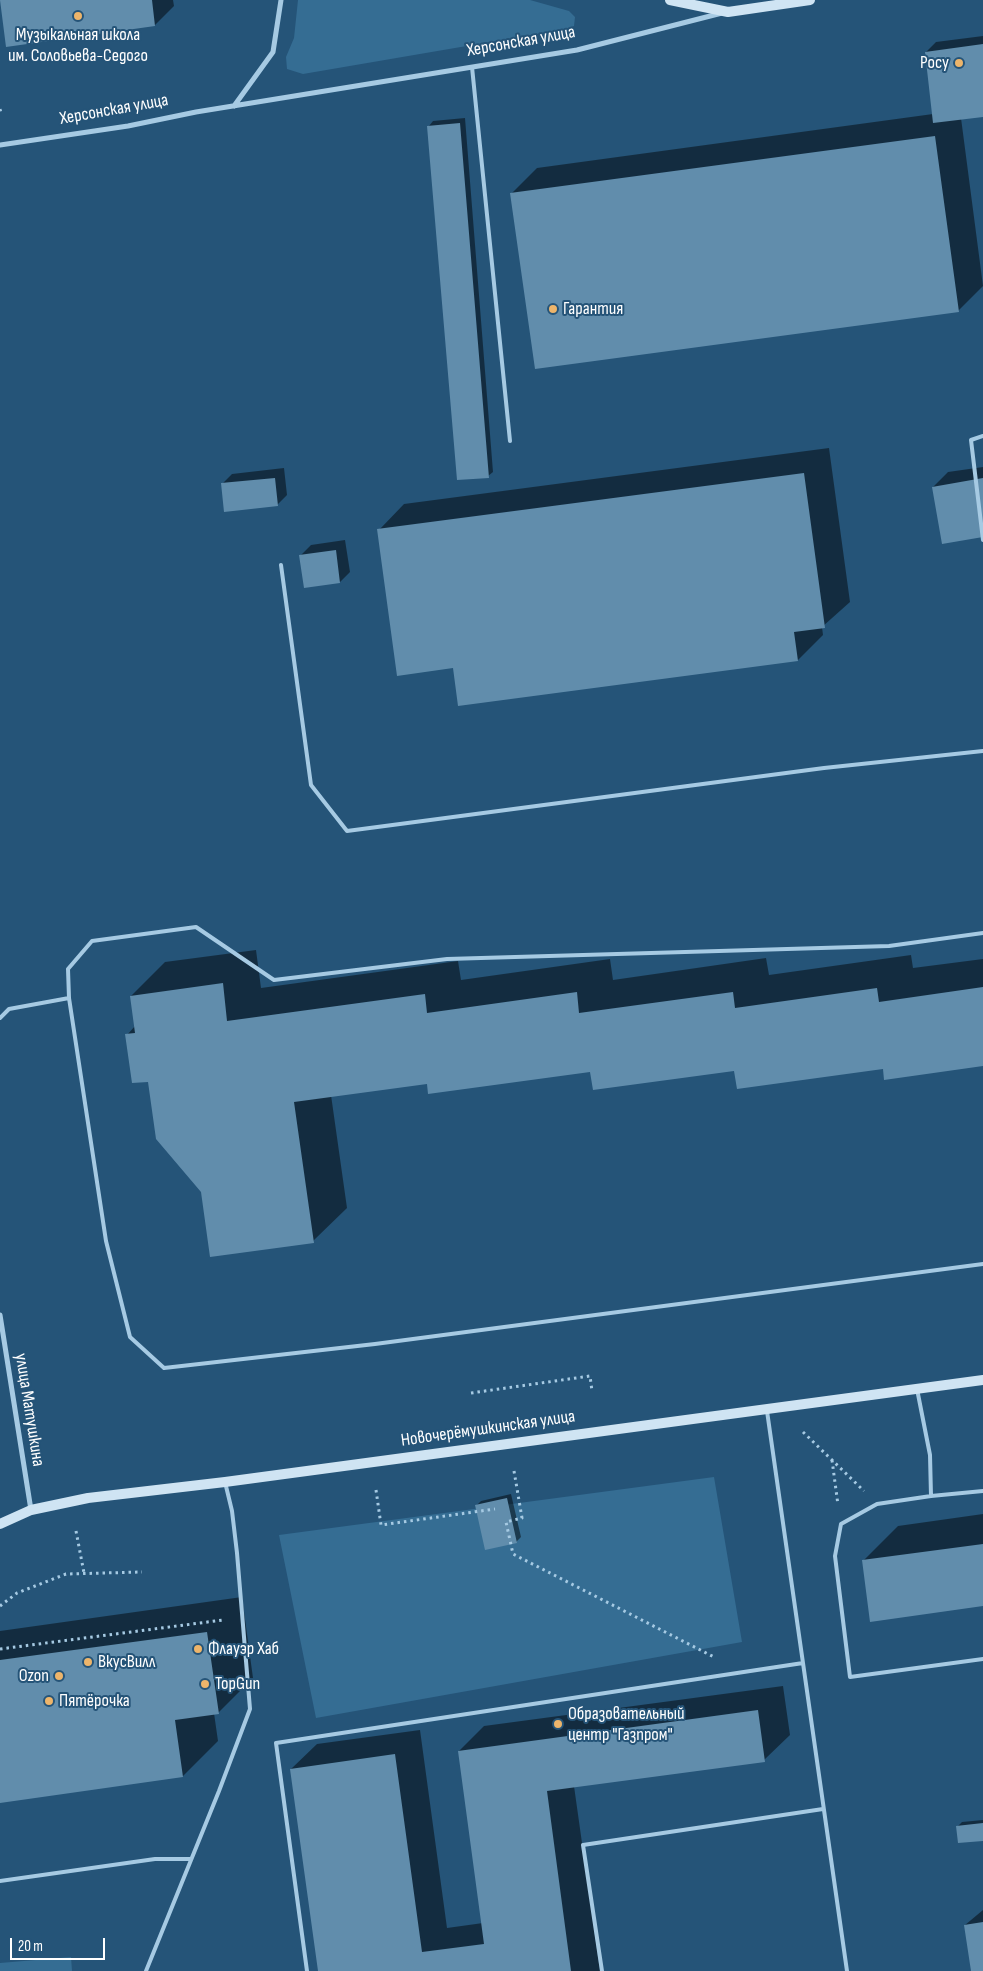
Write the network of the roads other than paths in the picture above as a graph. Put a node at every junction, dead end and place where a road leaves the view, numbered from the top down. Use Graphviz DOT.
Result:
graph roads {
  1 [pos="281,0"];
  2 [pos="670,0"];
  3 [pos="810,0"];
  4 [pos="728,12"];
  5 [pos="472,67"];
  6 [pos="234,106"];
  7 [pos="0,145"];
  8 [pos="983,436"];
  9 [pos="510,441"];
  10 [pos="983,540"];
  11 [pos="282,565"];
  12 [pos="983,751"];
  13 [pos="983,933"];
  14 [pos="69,998"];
  15 [pos="0,1018"];
  16 [pos="983,1264"];
  17 [pos="0,1315"];
  18 [pos="983,1380"];
  19 [pos="917,1389"];
  20 [pos="767,1408"];
  21 [pos="225,1482"];
  22 [pos="983,1491"];
  23 [pos="931,1496"];
  24 [pos="31,1510"];
  25 [pos="0,1524"];
  26 [pos="983,1660"];
  27 [pos="803,1663"];
  28 [pos="824,1809"];
  29 [pos="191,1859"];
  30 [pos="0,1881"];
  31 [pos="146,1971"];
  32 [pos="307,1971"];
  33 [pos="602,1971"];
  34 [pos="846,1971"];
  1 -- 6 [label="street"];
  2 -- 4 [label="street"];
  3 -- 4 [label="street, Херсонская улица"];
  4 -- 5 [label="street, Херсонская улица"];
  5 -- 6 [label="street, Херсонская улица"];
  5 -- 9 [label="lane"];
  6 -- 7 [label="street, Херсонская улица"];
  8 -- 10 [label="lane"];
  11 -- 12 [label="lane"];
  13 -- 14 [label="lane"];
  14 -- 15 [label="lane"];
  14 -- 16 [label="lane"];
  17 -- 24 [label="street, улица Матушкина"];
  18 -- 19 [label="street, Новочерёмушкинская улица"];
  19 -- 20 [label="street, Новочерёмушкинская улица"];
  19 -- 23 [label="lane"];
  20 -- 21 [label="street, Новочерёмушкинская улица"];
  20 -- 27 [label="lane"];
  21 -- 24 [label="street, Новочерёмушкинская улица"];
  21 -- 29 [label="lane"];
  22 -- 23 [label="lane"];
  23 -- 26 [label="lane"];
  24 -- 25 [label="street, Новочерёмушкинская улица"];
  27 -- 28 [label="lane"];
  27 -- 32 [label="lane"];
  28 -- 33 [label="lane"];
  28 -- 34 [label="lane"];
  29 -- 30 [label="lane"];
  29 -- 31 [label="lane"];
}
